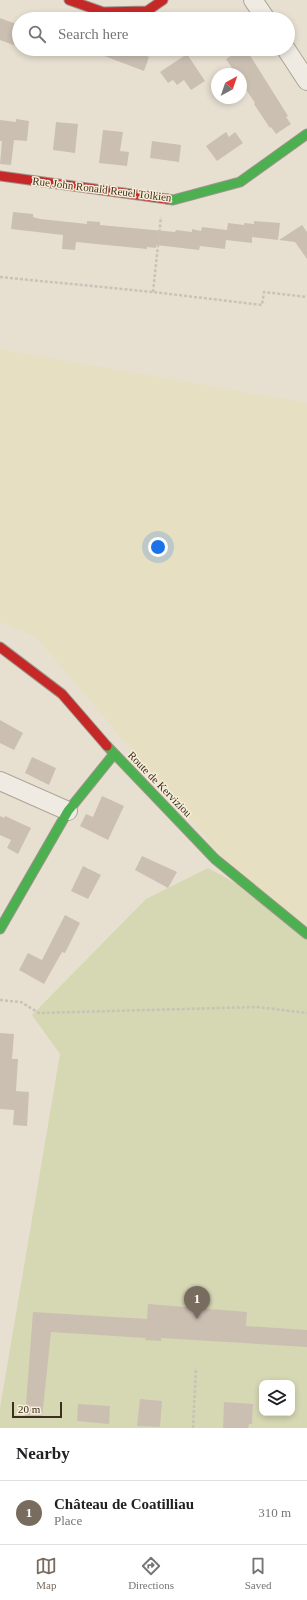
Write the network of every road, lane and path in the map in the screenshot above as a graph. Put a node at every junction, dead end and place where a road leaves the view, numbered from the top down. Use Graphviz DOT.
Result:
graph roads {
  1 [pos="69,0"];
  2 [pos="163,0"];
  3 [pos="253,0"];
  4 [pos="261,12"];
  5 [pos="291,56"];
  6 [pos="307,81"];
  7 [pos="307,134"];
  8 [pos="0,176"];
  9 [pos="163,198"];
  10 [pos="0,277"];
  11 [pos="153,292"];
  12 [pos="307,296"];
  13 [pos="0,647"];
  14 [pos="114,754"];
  15 [pos="0,781"];
  16 [pos="68,811"];
  17 [pos="0,928"];
  18 [pos="307,934"];
  19 [pos="0,1000"];
  20 [pos="307,1013"];
  21 [pos="196,1368"];
  22 [pos="192,1428"];
  1 -- 2 [label="street"];
  3 -- 4 [label="street"];
  5 -- 6 [label="street"];
  7 -- 9 [label="street, Rue John Ronald Reuel Tolkien"];
  8 -- 9 [label="street, Rue John Ronald Reuel Tolkien"];
  9 -- 11 [label="path"];
  10 -- 11 [label="path"];
  11 -- 12 [label="path"];
  13 -- 14 [label="street, Route de Kerviziou"];
  14 -- 16 [label="street"];
  14 -- 18 [label="street, Route de Kerviziou"];
  15 -- 16 [label="street"];
  16 -- 17 [label="street"];
  19 -- 20 [label="path"];
  21 -- 22 [label="path"];
}
